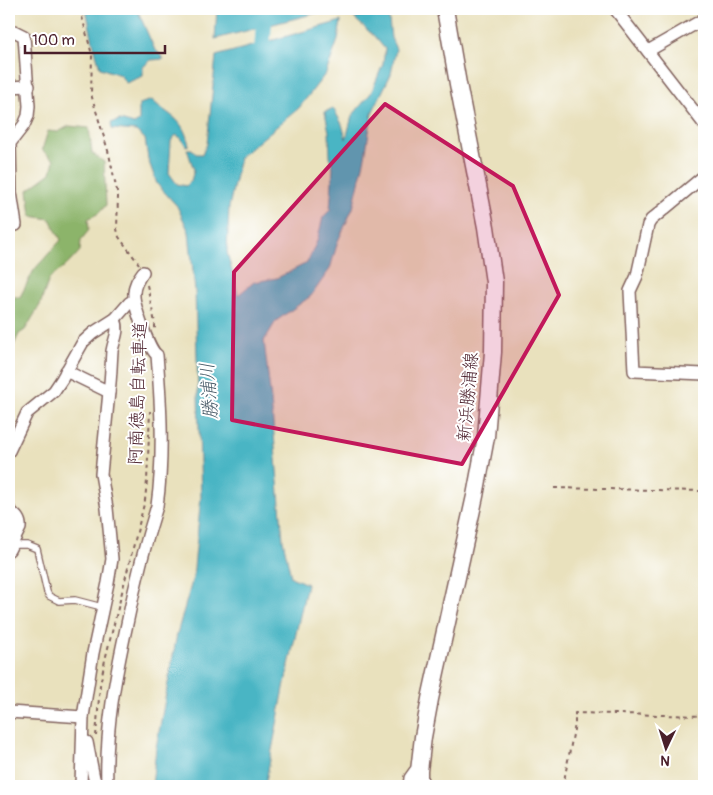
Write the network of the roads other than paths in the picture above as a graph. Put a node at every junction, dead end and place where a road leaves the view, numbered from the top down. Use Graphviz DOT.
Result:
graph roads {
  1 [pos="446,9"];
  2 [pos="615,9"];
  3 [pos="704,19"];
  4 [pos="9,32"];
  5 [pos="648,51"];
  6 [pos="29,86"];
  7 [pos="9,88"];
  8 [pos="704,124"];
  9 [pos="10,140"];
  10 [pos="704,176"];
  11 [pos="10,192"];
  12 [pos="16,224"];
  13 [pos="143,272"];
  14 [pos="134,300"];
  15 [pos="115,319"];
  16 [pos="66,371"];
  17 [pos="704,374"];
  18 [pos="109,392"];
  19 [pos="9,451"];
  20 [pos="9,510"];
  21 [pos="10,548"];
  22 [pos="102,607"];
  23 [pos="9,712"];
  24 [pos="83,720"];
  25 [pos="419,779"];
  26 [pos="81,786"];
  27 [pos="97,786"];
  28 [pos="107,786"];
  29 [pos="409,786"];
  30 [pos="427,786"];
  1 -- 25 [label="main road, 新浜勝浦線"];
  2 -- 5 [label="street"];
  3 -- 5 [label="street"];
  4 -- 6 [label="street"];
  5 -- 8 [label="street"];
  6 -- 7 [label="street"];
  6 -- 9 [label="street"];
  9 -- 11 [label="street"];
  10 -- 17 [label="street"];
  11 -- 12 [label="street"];
  13 -- 14 [label="street"];
  14 -- 15 [label="street"];
  14 -- 28 [label="street"];
  15 -- 16 [label="street"];
  15 -- 18 [label="street"];
  16 -- 18 [label="street"];
  16 -- 19 [label="street"];
  18 -- 22 [label="street"];
  20 -- 21 [label="street"];
  21 -- 22 [label="lane"];
  22 -- 24 [label="street"];
  23 -- 24 [label="street"];
  24 -- 26 [label="street"];
  24 -- 27 [label="street"];
  25 -- 29 [label="street"];
  25 -- 30 [label="street"];
}
